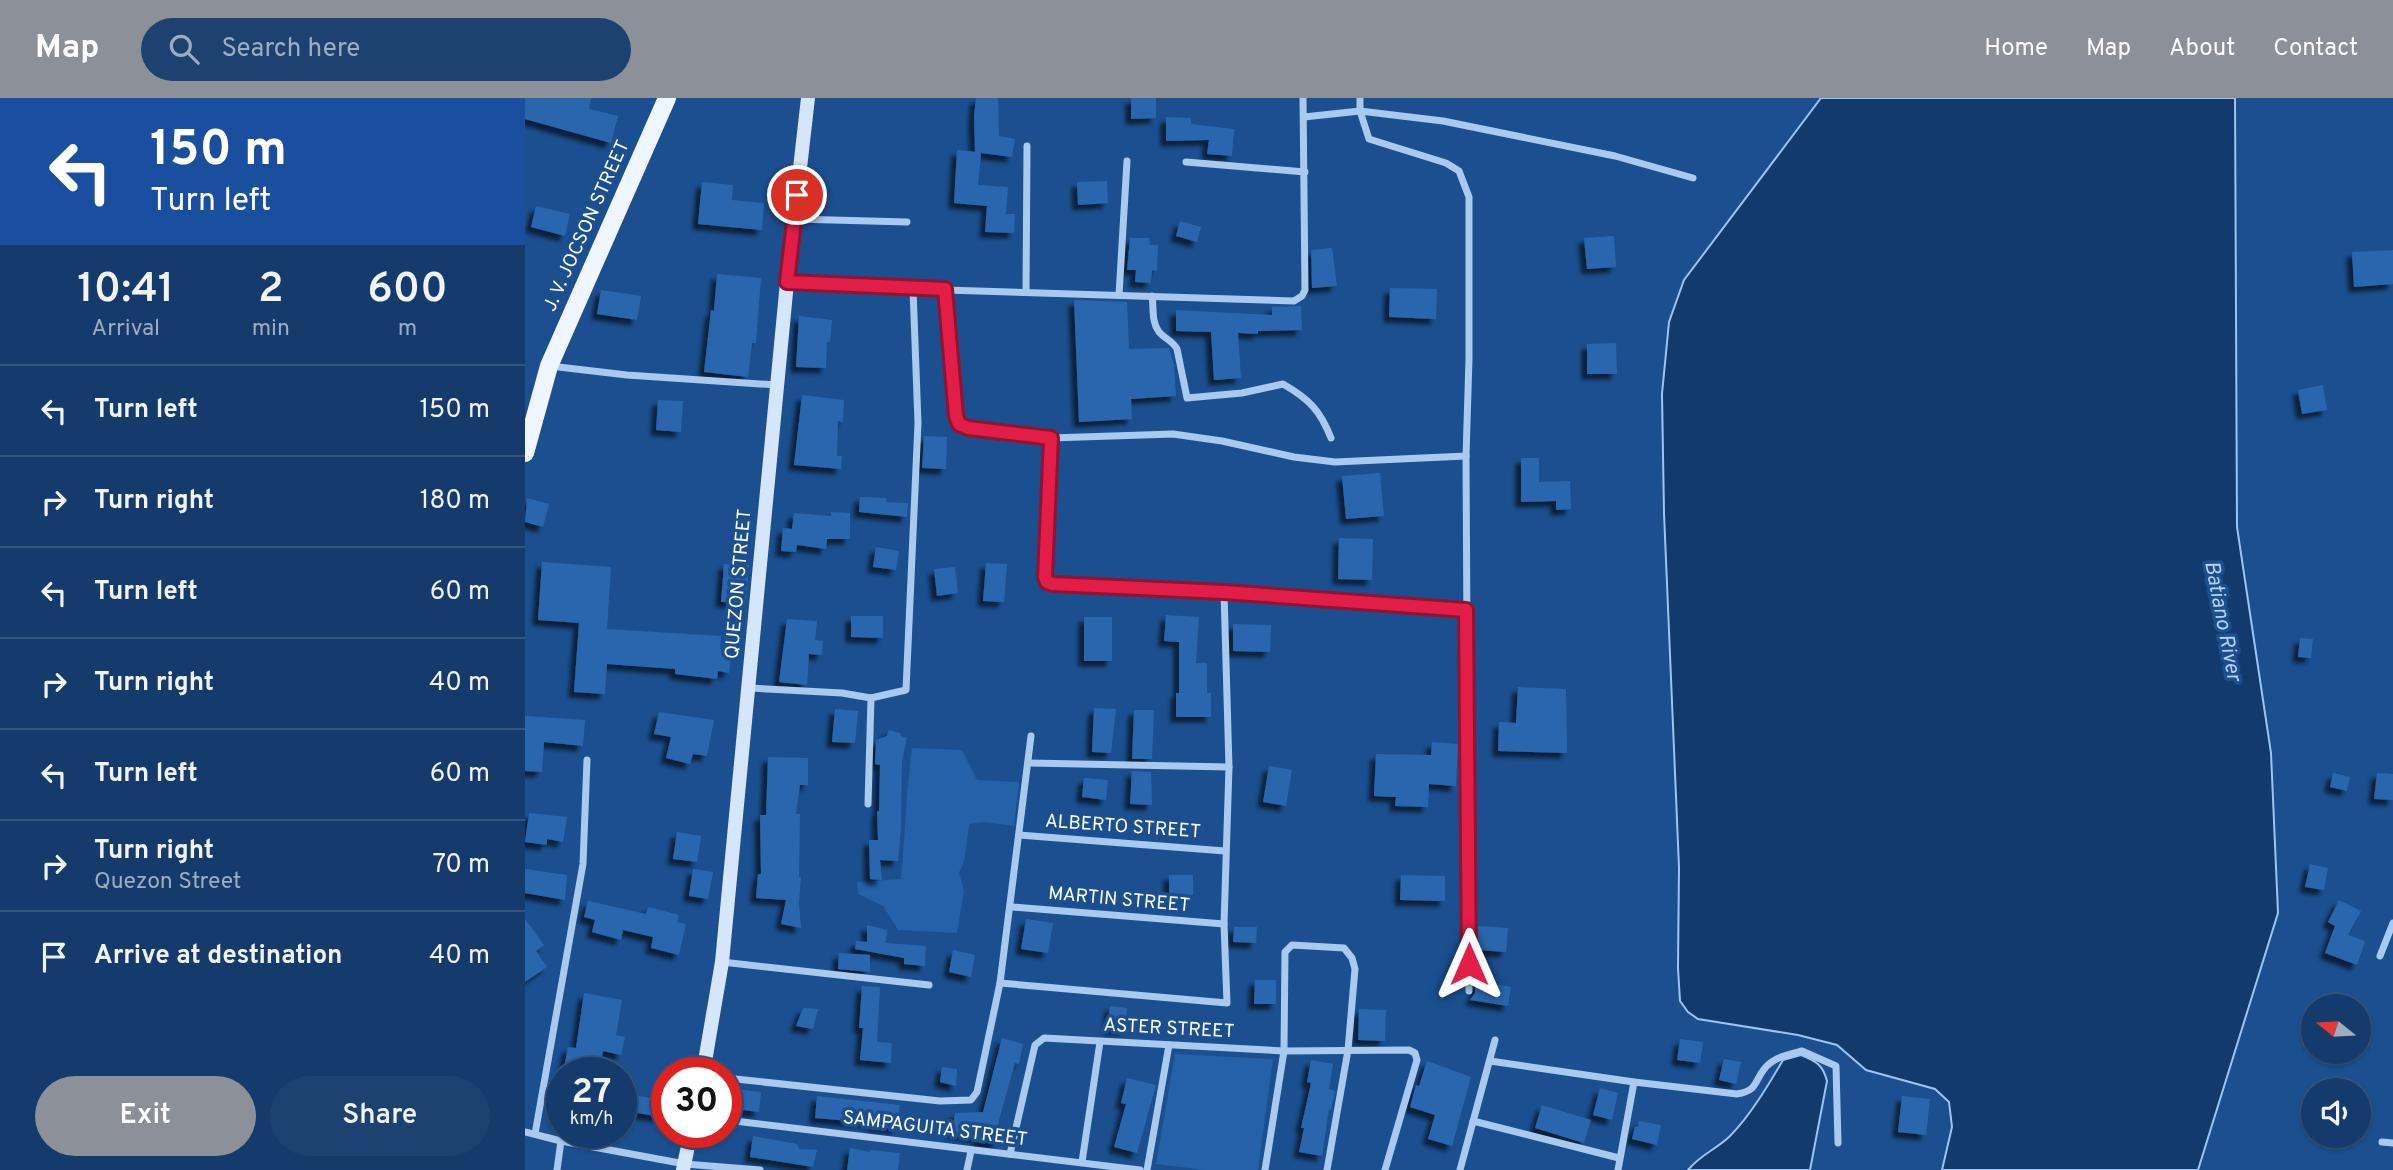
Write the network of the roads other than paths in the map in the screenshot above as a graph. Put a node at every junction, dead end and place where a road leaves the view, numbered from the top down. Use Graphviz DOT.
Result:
graph roads {
  1 [pos="667,98"];
  2 [pos="808,98"];
  3 [pos="1303,98"];
  4 [pos="1360,98"];
  5 [pos="1360,111"];
  6 [pos="1304,117"];
  7 [pos="1027,146"];
  8 [pos="1126,161"];
  9 [pos="1186,162"];
  10 [pos="1304,172"];
  11 [pos="1693,178"];
  12 [pos="794,219"];
  13 [pos="907,222"];
  14 [pos="787,282"];
  15 [pos="913,289"];
  16 [pos="945,289"];
  17 [pos="1026,292"];
  18 [pos="1119,295"];
  19 [pos="1152,296"];
  20 [pos="549,366"];
  21 [pos="777,386"];
  22 [pos="1051,438"];
  23 [pos="1331,438"];
  24 [pos="525,453"];
  25 [pos="1466,456"];
  26 [pos="1224,592"];
  27 [pos="1466,610"];
  28 [pos="749,688"];
  29 [pos="871,698"];
  30 [pos="1031,736"];
  31 [pos="587,760"];
  32 [pos="1028,762"];
  33 [pos="1229,767"];
  34 [pos="868,804"];
  35 [pos="1019,835"];
  36 [pos="1225,851"];
  37 [pos="1012,907"];
  38 [pos="2393,923"];
  39 [pos="1224,924"];
  40 [pos="2380,956"];
  41 [pos="722,962"];
  42 [pos="1000,983"];
  43 [pos="929,985"];
  44 [pos="1469,991"];
  45 [pos="1496,1040"];
  46 [pos="1100,1042"];
  47 [pos="1169,1045"];
  48 [pos="1347,1050"];
  49 [pos="1284,1051"];
  50 [pos="706,1057"];
  51 [pos="1490,1060"];
  52 [pos="742,1080"];
  53 [pos="1635,1082"];
  54 [pos="1473,1121"];
  55 [pos="742,1122"];
  56 [pos="525,1132"];
  57 [pos="535,1134"];
  58 [pos="546,1137"];
  59 [pos="2382,1142"];
  60 [pos="1838,1143"];
  61 [pos="2393,1143"];
  62 [pos="560,1148"];
  63 [pos="594,1148"];
  64 [pos="688,1148"];
  65 [pos="971,1151"];
  66 [pos="1010,1154"];
  67 [pos="1619,1158"];
  68 [pos="1082,1162"];
  69 [pos="684,1167"];
  70 [pos="557,1170"];
  71 [pos="760,1170"];
  72 [pos="967,1170"];
  73 [pos="1140,1170"];
  74 [pos="1147,1170"];
  75 [pos="1265,1170"];
  76 [pos="1327,1170"];
  77 [pos="1385,1170"];
  78 [pos="1460,1170"];
  79 [pos="1618,1170"];
  1 -- 20 [label="main road, J. V. JOCSON STREET"];
  2 -- 12 [label="main road, QUEZON STREET"];
  3 -- 6 [label="street"];
  4 -- 5 [label="street"];
  5 -- 6 [label="street"];
  5 -- 11 [label="street"];
  5 -- 25 [label="street"];
  6 -- 10 [label="street"];
  7 -- 17 [label="street"];
  8 -- 18 [label="street"];
  9 -- 10 [label="street"];
  10 -- 19 [label="street"];
  12 -- 13 [label="street"];
  12 -- 14 [label="main road, QUEZON STREET"];
  14 -- 15 [label="street"];
  14 -- 21 [label="main road, QUEZON STREET"];
  15 -- 16 [label="street"];
  15 -- 29 [label="street"];
  16 -- 17 [label="street"];
  16 -- 22 [label="street"];
  17 -- 18 [label="street"];
  18 -- 19 [label="street"];
  19 -- 23 [label="street"];
  20 -- 21 [label="street"];
  20 -- 24 [label="main road, J. V. JOCSON STREET"];
  21 -- 28 [label="main road, QUEZON STREET"];
  22 -- 25 [label="street"];
  22 -- 26 [label="street"];
  25 -- 27 [label="street"];
  26 -- 27 [label="street"];
  26 -- 33 [label="street"];
  27 -- 44 [label="street"];
  28 -- 29 [label="street"];
  28 -- 41 [label="main road, QUEZON STREET"];
  29 -- 34 [label="street"];
  30 -- 32 [label="street"];
  31 -- 57 [label="street"];
  32 -- 33 [label="street"];
  32 -- 35 [label="street"];
  33 -- 36 [label="street"];
  35 -- 36 [label="street, ALBERTO STREET"];
  35 -- 37 [label="street"];
  36 -- 39 [label="street"];
  37 -- 39 [label="street, MARTIN STREET"];
  37 -- 42 [label="street"];
  38 -- 40 [label="street"];
  39 -- 42 [label="street"];
  41 -- 43 [label="street"];
  41 -- 50 [label="main road, QUEZON STREET"];
  42 -- 52 [label="street"];
  45 -- 51 [label="street"];
  46 -- 47 [label="street, ASTER STREET"];
  46 -- 66 [label="street, ASTER STREET"];
  46 -- 68 [label="street"];
  47 -- 49 [label="street, ASTER STREET"];
  47 -- 74 [label="street"];
  48 -- 49 [label="street, ASTER STREET"];
  48 -- 49 [label="street"];
  48 -- 76 [label="street"];
  48 -- 77 [label="street, ASTER STREET"];
  49 -- 75 [label="street"];
  51 -- 53 [label="street"];
  51 -- 54 [label="street"];
  53 -- 60 [label="street"];
  53 -- 67 [label="street"];
  54 -- 67 [label="street"];
  54 -- 78 [label="street"];
  55 -- 65 [label="street, SAMPAGUITA STREET"];
  56 -- 57 [label="street"];
  57 -- 58 [label="street"];
  59 -- 61 [label="street"];
  62 -- 70 [label="street"];
  63 -- 69 [label="street"];
  64 -- 69 [label="main road"];
  65 -- 66 [label="street, SAMPAGUITA STREET"];
  65 -- 72 [label="street"];
  66 -- 68 [label="street, SAMPAGUITA STREET"];
  67 -- 79 [label="street"];
  68 -- 73 [label="street, SAMPAGUITA STREET"];
  69 -- 71 [label="street"];
}
